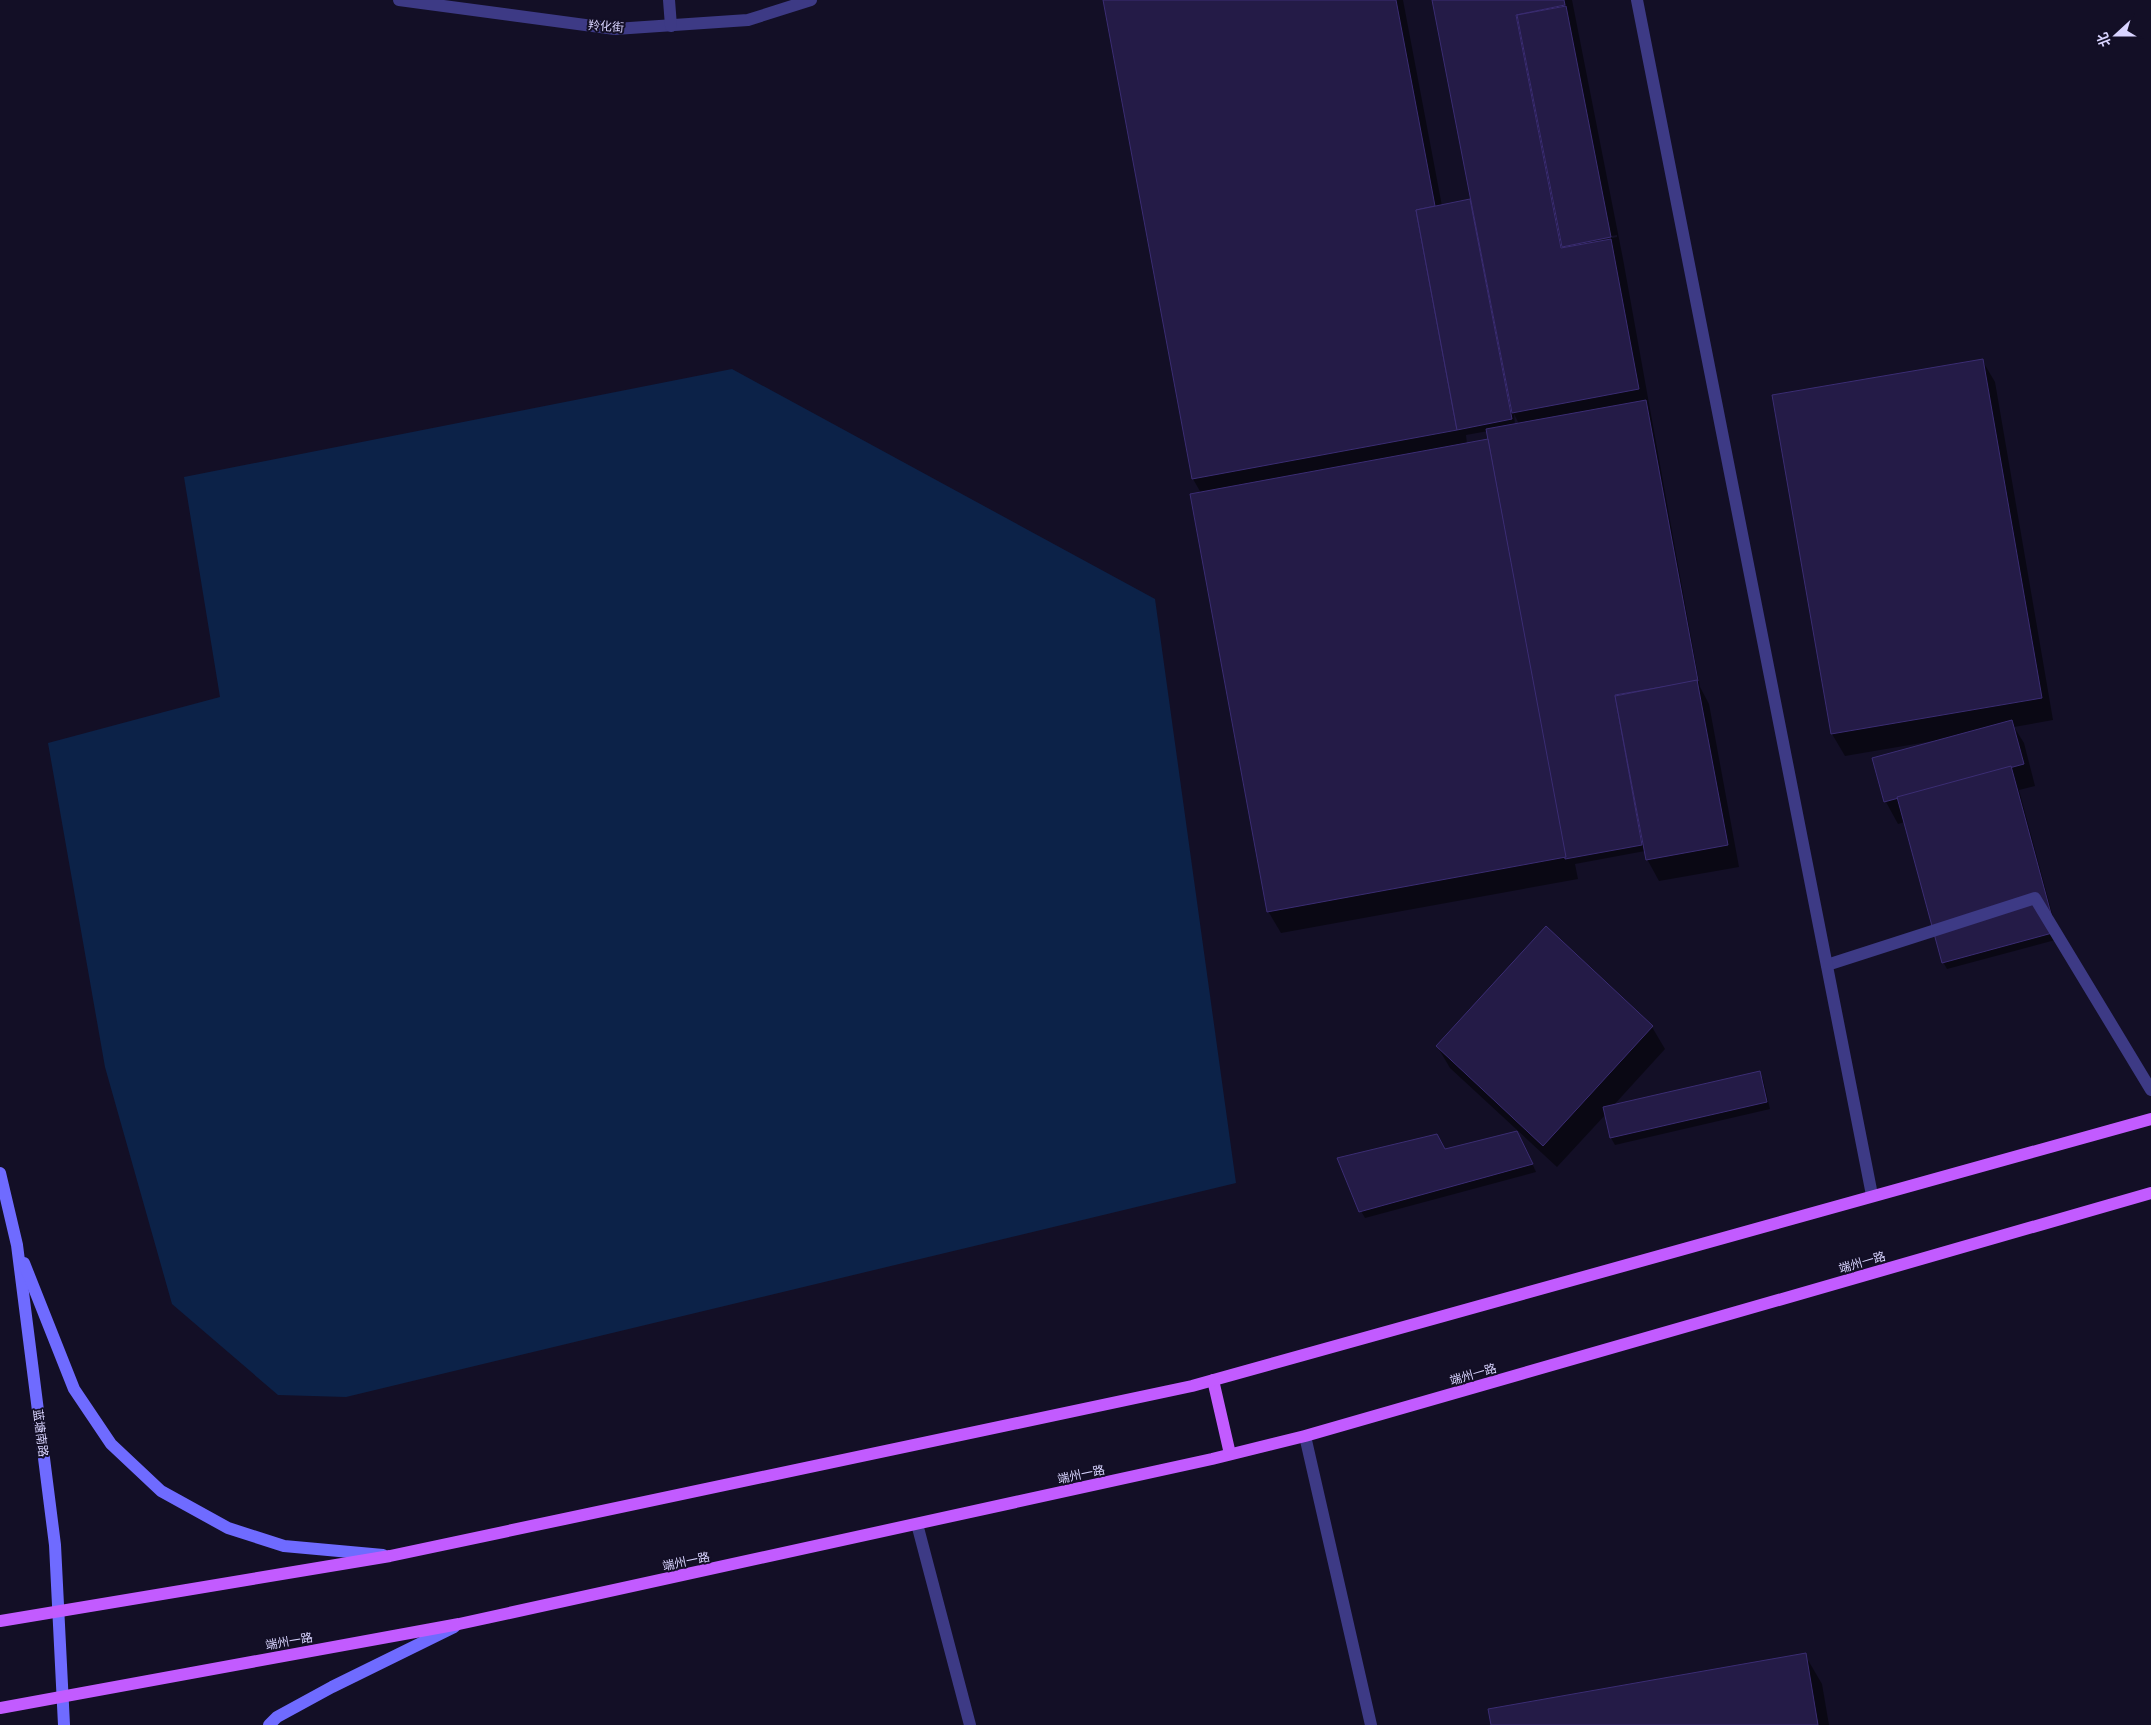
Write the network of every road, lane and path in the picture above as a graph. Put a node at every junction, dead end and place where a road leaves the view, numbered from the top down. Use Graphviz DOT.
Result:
graph roads {
  1 [pos="399,0"];
  2 [pos="669,0"];
  3 [pos="811,0"];
  4 [pos="1638,0"];
  5 [pos="671,26"];
  6 [pos="1827,965"];
  7 [pos="2151,1090"];
  8 [pos="2151,1119"];
  9 [pos="0,1172"];
  10 [pos="2151,1193"];
  11 [pos="1872,1195"];
  12 [pos="17,1245"];
  13 [pos="1213,1380"];
  14 [pos="1305,1436"];
  15 [pos="1230,1454"];
  16 [pos="917,1524"];
  17 [pos="390,1556"];
  18 [pos="60,1611"];
  19 [pos="0,1620"];
  20 [pos="459,1624"];
  21 [pos="64,1696"];
  22 [pos="0,1708"];
  23 [pos="64,1725"];
  24 [pos="268,1725"];
  25 [pos="970,1725"];
  26 [pos="1371,1725"];
  1 -- 5 [label="street, 羚化街"];
  2 -- 5 [label="street"];
  3 -- 5 [label="street, 羚化街"];
  4 -- 6 [label="street"];
  6 -- 7 [label="street"];
  6 -- 11 [label="street"];
  8 -- 11 [label="main road"];
  9 -- 12 [label="main road, 蓝塘南路"];
  10 -- 14 [label="main road, 端州一路"];
  11 -- 13 [label="main road"];
  12 -- 17 [label="main road"];
  12 -- 18 [label="main road, 蓝塘南路"];
  13 -- 15 [label="main road"];
  13 -- 17 [label="main road"];
  14 -- 15 [label="main road, 端州一路"];
  14 -- 26 [label="street"];
  15 -- 16 [label="main road, 端州一路"];
  16 -- 20 [label="main road, 端州一路"];
  16 -- 25 [label="street"];
  17 -- 18 [label="main road"];
  18 -- 19 [label="main road"];
  18 -- 21 [label="main road, 蓝塘南路"];
  20 -- 21 [label="main road, 端州一路"];
  20 -- 24 [label="main road"];
  21 -- 22 [label="main road, 端州一路"];
  21 -- 23 [label="main road, 蓝塘南路"];
}
